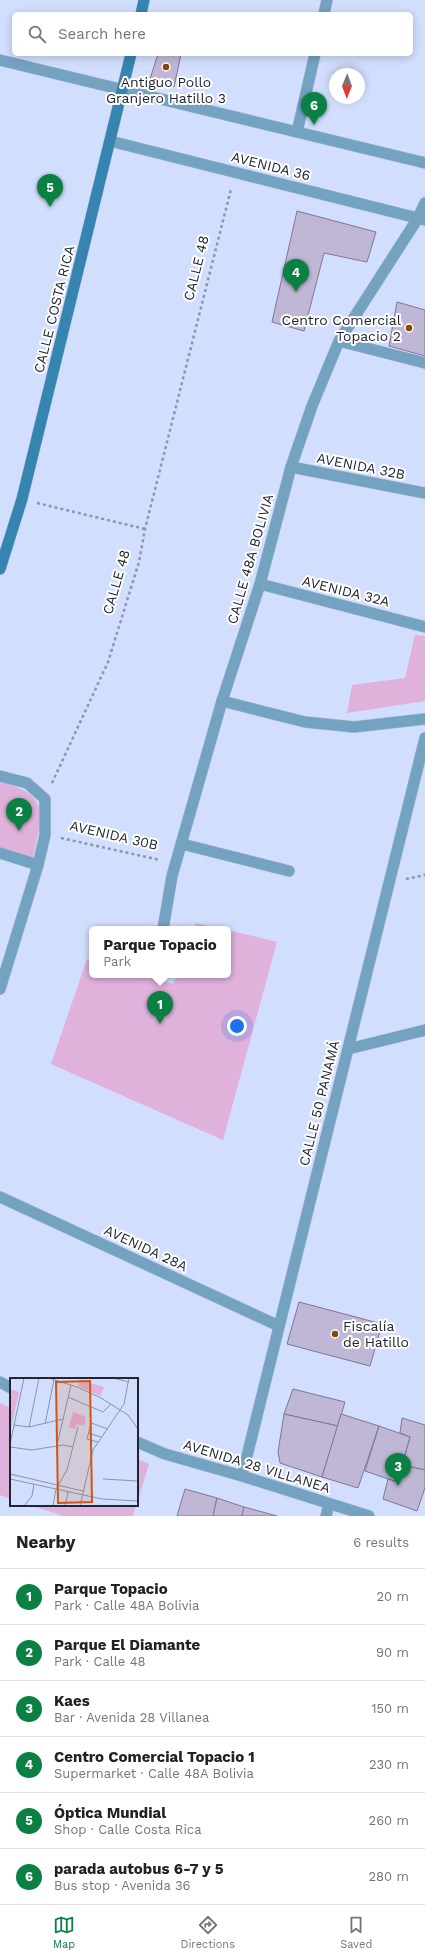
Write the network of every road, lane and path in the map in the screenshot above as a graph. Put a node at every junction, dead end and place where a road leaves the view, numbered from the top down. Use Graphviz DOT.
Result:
graph roads {
  1 [pos="144,0"];
  2 [pos="328,0"];
  3 [pos="141,12"];
  4 [pos="325,12"];
  5 [pos="131,56"];
  6 [pos="315,56"];
  7 [pos="0,60"];
  8 [pos="123,90"];
  9 [pos="297,132"];
  10 [pos="110,141"];
  11 [pos="425,163"];
  12 [pos="235,173"];
  13 [pos="425,204"];
  14 [pos="421,219"];
  15 [pos="339,341"];
  16 [pos="425,363"];
  17 [pos="291,467"];
  18 [pos="425,493"];
  19 [pos="22,499"];
  20 [pos="146,529"];
  21 [pos="0,569"];
  22 [pos="260,584"];
  23 [pos="425,627"];
  24 [pos="222,700"];
  25 [pos="425,719"];
  26 [pos="425,738"];
  27 [pos="0,776"];
  28 [pos="45,799"];
  29 [pos="45,835"];
  30 [pos="182,844"];
  31 [pos="0,853"];
  32 [pos="176,864"];
  33 [pos="38,865"];
  34 [pos="289,871"];
  35 [pos="164,926"];
  36 [pos="0,989"];
  37 [pos="425,1030"];
  38 [pos="348,1049"];
  39 [pos="0,1197"];
  40 [pos="278,1326"];
  41 [pos="0,1382"];
  42 [pos="10,1387"];
  43 [pos="138,1442"];
  44 [pos="242,1476"];
  45 [pos="329,1504"];
  46 [pos="326,1516"];
  47 [pos="369,1516"];
  1 -- 3 [label="main road"];
  2 -- 4 [label="street"];
  5 -- 8 [label="main road, CALLE COSTA RICA"];
  6 -- 9 [label="street"];
  7 -- 8 [label="street"];
  8 -- 9 [label="street"];
  8 -- 10 [label="main road, CALLE COSTA RICA"];
  9 -- 11 [label="street"];
  10 -- 12 [label="street, AVENIDA 36"];
  10 -- 19 [label="main road, CALLE COSTA RICA"];
  12 -- 14 [label="street, AVENIDA 36"];
  12 -- 20 [label="path, CALLE 48"];
  13 -- 14 [label="street, CALLE 48A BOLIVIA"];
  14 -- 15 [label="street, CALLE 48A BOLIVIA"];
  15 -- 16 [label="street"];
  15 -- 17 [label="street, CALLE 48A BOLIVIA"];
  17 -- 18 [label="street, AVENIDA 32B"];
  17 -- 22 [label="street, CALLE 48A BOLIVIA"];
  19 -- 20 [label="path"];
  19 -- 21 [label="main road, CALLE COSTA RICA"];
  20 -- 28 [label="path, CALLE 48"];
  22 -- 23 [label="street, AVENIDA 32A"];
  22 -- 24 [label="street, CALLE 48A BOLIVIA"];
  24 -- 25 [label="street"];
  24 -- 30 [label="street, CALLE 48A BOLIVIA"];
  26 -- 38 [label="street, CALLE 50 PANAMÁ"];
  27 -- 28 [label="street"];
  28 -- 29 [label="street"];
  29 -- 32 [label="path, AVENIDA 30B"];
  29 -- 33 [label="street"];
  30 -- 32 [label="street, CALLE 48A BOLIVIA"];
  30 -- 34 [label="street"];
  31 -- 33 [label="street"];
  32 -- 35 [label="street, CALLE 48A BOLIVIA"];
  33 -- 36 [label="street"];
  37 -- 38 [label="street"];
  38 -- 40 [label="street, CALLE 50 PANAMÁ"];
  39 -- 40 [label="street, AVENIDA 28A"];
  40 -- 44 [label="street, CALLE 50 PANAMÁ"];
  41 -- 42 [label="street"];
  43 -- 44 [label="street, AVENIDA 28 VILLANEA"];
  44 -- 45 [label="street, AVENIDA 28 VILLANEA"];
  45 -- 46 [label="street"];
  45 -- 47 [label="street, AVENIDA 28 VILLANEA"];
}
